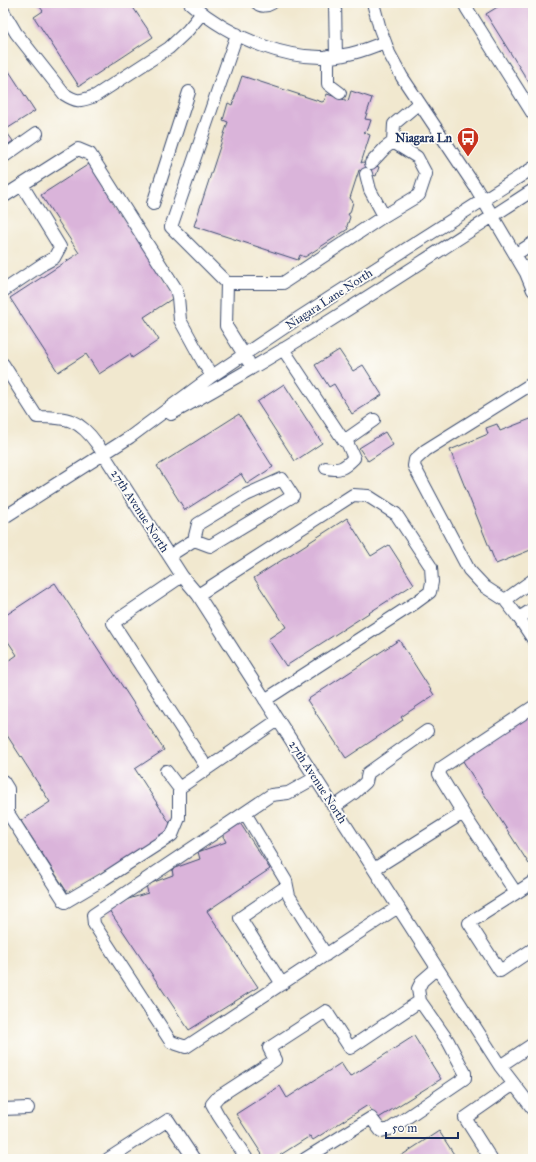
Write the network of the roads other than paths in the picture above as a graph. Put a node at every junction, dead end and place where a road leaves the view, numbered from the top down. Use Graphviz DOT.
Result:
graph roads {
  1 [pos="190,3"];
  2 [pos="257,3"];
  3 [pos="272,3"];
  4 [pos="335,3"];
  5 [pos="373,3"];
  6 [pos="464,3"];
  7 [pos="3,11"];
  8 [pos="202,13"];
  9 [pos="237,34"];
  10 [pos="385,42"];
  11 [pos="332,56"];
  12 [pos="188,92"];
  13 [pos="340,93"];
  14 [pos="419,103"];
  15 [pos="533,114"];
  16 [pos="37,133"];
  17 [pos="393,142"];
  18 [pos="3,157"];
  19 [pos="533,168"];
  20 [pos="22,185"];
  21 [pos="533,190"];
  22 [pos="3,197"];
  23 [pos="483,200"];
  24 [pos="153,204"];
  25 [pos="384,216"];
  26 [pos="493,216"];
  27 [pos="533,243"];
  28 [pos="516,254"];
  29 [pos="227,283"];
  30 [pos="533,290"];
  31 [pos="3,291"];
  32 [pos="283,349"];
  33 [pos="244,355"];
  34 [pos="3,364"];
  35 [pos="253,368"];
  36 [pos="212,376"];
  37 [pos="533,383"];
  38 [pos="374,420"];
  39 [pos="130,437"];
  40 [pos="346,440"];
  41 [pos="104,454"];
  42 [pos="326,468"];
  43 [pos="3,518"];
  44 [pos="194,540"];
  45 [pos="169,556"];
  46 [pos="182,576"];
  47 [pos="533,580"];
  48 [pos="198,595"];
  49 [pos="505,600"];
  50 [pos="533,609"];
  51 [pos="519,618"];
  52 [pos="533,639"];
  53 [pos="265,700"];
  54 [pos="533,707"];
  55 [pos="278,720"];
  56 [pos="427,731"];
  57 [pos="207,768"];
  58 [pos="166,771"];
  59 [pos="315,778"];
  60 [pos="3,782"];
  61 [pos="179,788"];
  62 [pos="334,807"];
  63 [pos="245,813"];
  64 [pos="463,813"];
  65 [pos="374,869"];
  66 [pos="533,882"];
  67 [pos="287,886"];
  68 [pos="516,893"];
  69 [pos="398,907"];
  70 [pos="533,949"];
  71 [pos="326,955"];
  72 [pos="437,968"];
  73 [pos="282,984"];
  74 [pos="420,1001"];
  75 [pos="533,1044"];
  76 [pos="500,1066"];
  77 [pos="514,1084"];
  78 [pos="28,1108"];
  79 [pos="3,1109"];
  80 [pos="533,1109"];
  81 [pos="108,1159"];
  82 [pos="194,1159"];
  83 [pos="247,1159"];
  84 [pos="305,1159"];
  85 [pos="490,1159"];
  1 -- 8 [label="street"];
  2 -- 3 [label="street"];
  4 -- 11 [label="street"];
  5 -- 10 [label="street"];
  6 -- 15 [label="street"];
  7 -- 8 [label="street"];
  8 -- 9 [label="street"];
  9 -- 11 [label="street"];
  9 -- 29 [label="street"];
  10 -- 11 [label="street"];
  10 -- 14 [label="street"];
  11 -- 13 [label="street"];
  12 -- 24 [label="street"];
  14 -- 17 [label="street"];
  14 -- 23 [label="street"];
  16 -- 18 [label="street"];
  17 -- 25 [label="street"];
  17 -- 25 [label="street"];
  19 -- 23 [label="street, Niagara Lane North"];
  20 -- 22 [label="street"];
  20 -- 31 [label="street"];
  20 -- 36 [label="street"];
  21 -- 26 [label="street, Niagara Lane North"];
  23 -- 26 [label="street"];
  23 -- 33 [label="street, Niagara Lane North"];
  25 -- 29 [label="street"];
  26 -- 28 [label="street"];
  26 -- 32 [label="street, Niagara Lane North"];
  27 -- 28 [label="street"];
  28 -- 30 [label="street"];
  29 -- 33 [label="street"];
  32 -- 35 [label="street, Niagara Lane North"];
  32 -- 40 [label="street"];
  33 -- 35 [label="street"];
  33 -- 36 [label="street, Niagara Lane North"];
  34 -- 41 [label="street, 27th Avenue North"];
  35 -- 39 [label="street, Niagara Lane North"];
  36 -- 39 [label="street, Niagara Lane North"];
  37 -- 49 [label="street"];
  38 -- 40 [label="street"];
  39 -- 41 [label="street, Niagara Lane North"];
  40 -- 42 [label="street"];
  41 -- 43 [label="street, Niagara Lane North"];
  41 -- 45 [label="street, 27th Avenue North"];
  44 -- 44 [label="street"];
  44 -- 45 [label="street"];
  45 -- 46 [label="street, 27th Avenue North"];
  46 -- 48 [label="street, 27th Avenue North"];
  46 -- 57 [label="street"];
  47 -- 49 [label="street"];
  48 -- 53 [label="street, 27th Avenue North"];
  48 -- 53 [label="street"];
  49 -- 51 [label="street"];
  50 -- 51 [label="street"];
  51 -- 52 [label="street"];
  53 -- 55 [label="street, 27th Avenue North"];
  54 -- 64 [label="street"];
  55 -- 57 [label="street"];
  55 -- 59 [label="street, 27th Avenue North"];
  56 -- 62 [label="street"];
  57 -- 61 [label="street"];
  58 -- 61 [label="street"];
  59 -- 62 [label="street, 27th Avenue North"];
  59 -- 63 [label="street"];
  60 -- 61 [label="street"];
  62 -- 65 [label="street, 27th Avenue North"];
  63 -- 67 [label="street"];
  63 -- 73 [label="street"];
  64 -- 65 [label="street"];
  64 -- 68 [label="street"];
  65 -- 69 [label="street, 27th Avenue North"];
  66 -- 68 [label="street"];
  67 -- 71 [label="street"];
  67 -- 73 [label="street"];
  68 -- 70 [label="street"];
  69 -- 71 [label="street"];
  69 -- 72 [label="street, 27th Avenue North"];
  71 -- 73 [label="street"];
  72 -- 74 [label="street"];
  72 -- 76 [label="street, 27th Avenue North"];
  74 -- 83 [label="street"];
  74 -- 84 [label="street"];
  75 -- 76 [label="street"];
  76 -- 77 [label="street, 27th Avenue North"];
  77 -- 80 [label="street, 27th Avenue North"];
  77 -- 85 [label="street"];
  78 -- 79 [label="street"];
  81 -- 82 [label="street"];
}
